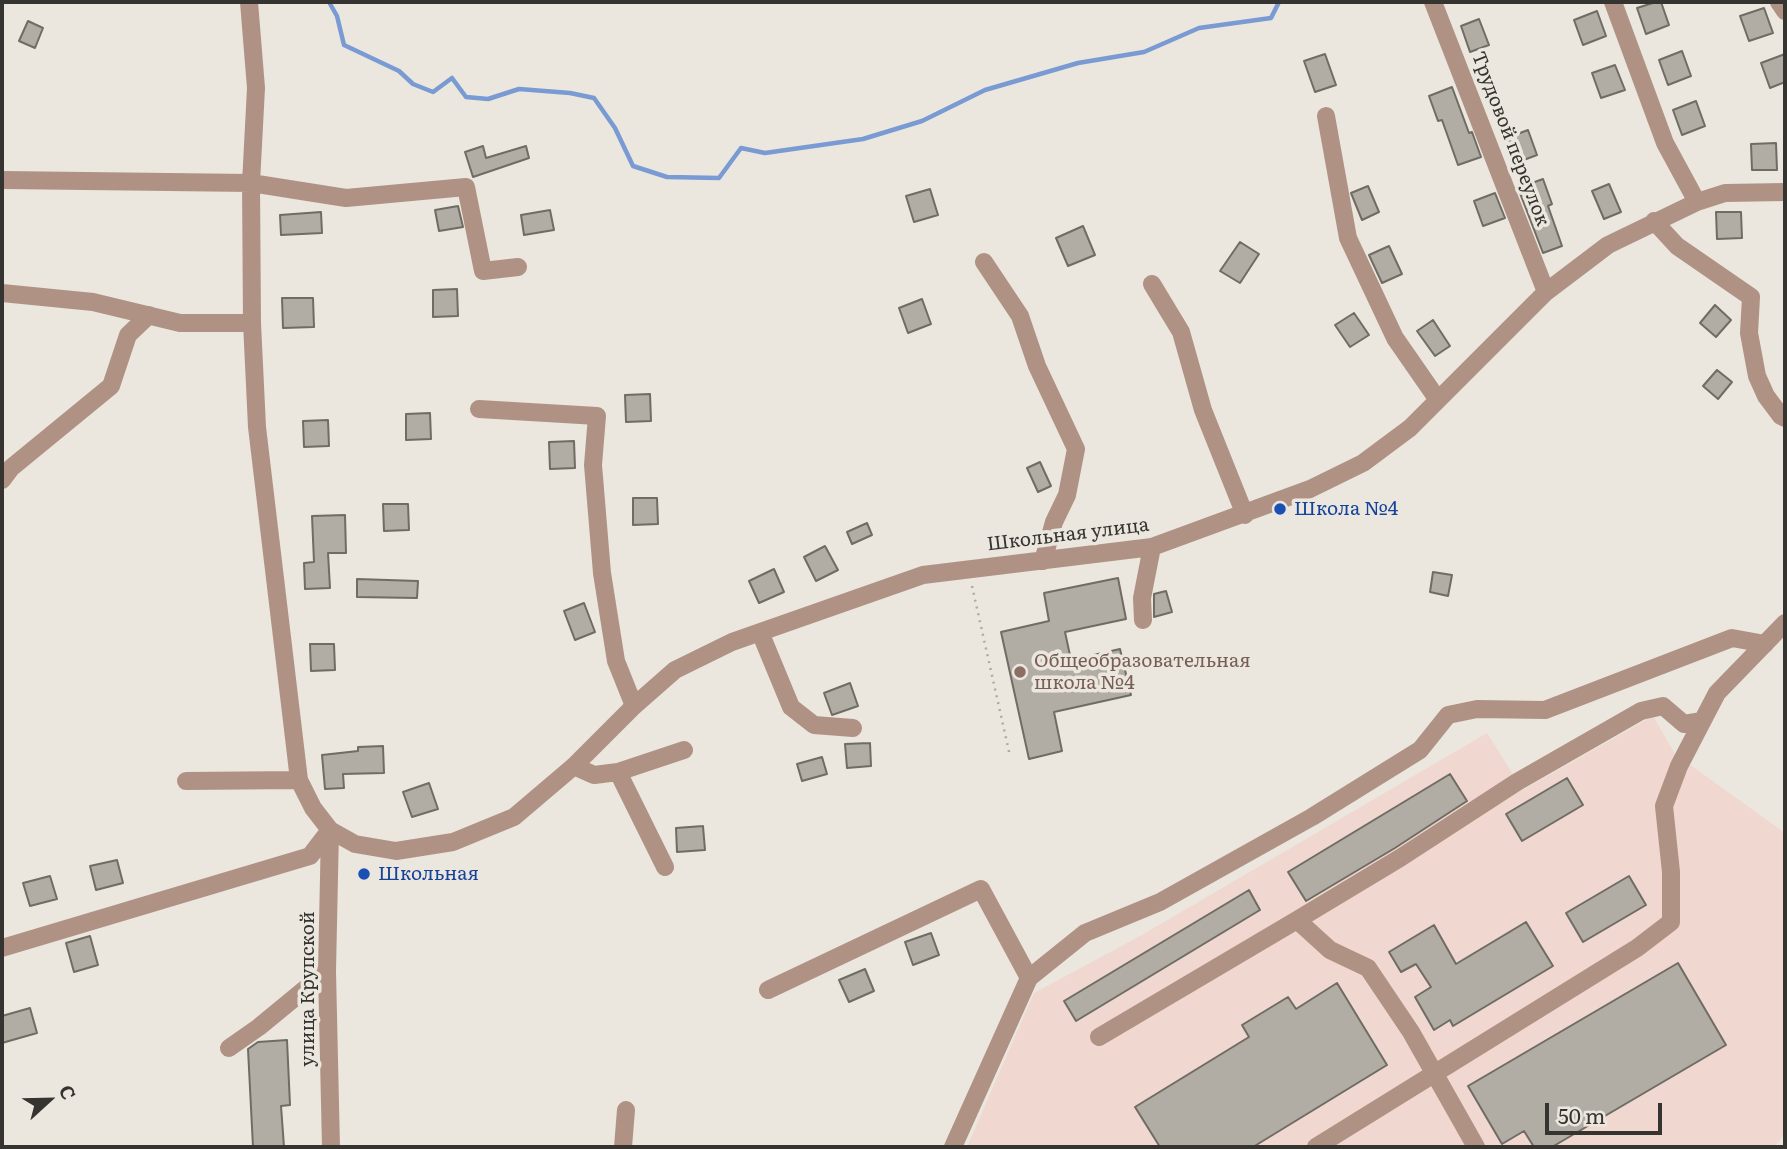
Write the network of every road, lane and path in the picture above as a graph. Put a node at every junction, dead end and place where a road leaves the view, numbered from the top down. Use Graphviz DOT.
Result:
graph roads {
  1 [pos="249,2"];
  2 [pos="1433,2"];
  3 [pos="1614,2"];
  4 [pos="1779,2"];
  5 [pos="1785,11"];
  6 [pos="1326,116"];
  7 [pos="2,180"];
  8 [pos="251,183"];
  9 [pos="1785,192"];
  10 [pos="1696,202"];
  11 [pos="1654,221"];
  12 [pos="984,262"];
  13 [pos="518,267"];
  14 [pos="1152,284"];
  15 [pos="1546,292"];
  16 [pos="2,293"];
  17 [pos="149,316"];
  18 [pos="252,323"];
  19 [pos="1438,400"];
  20 [pos="480,409"];
  21 [pos="1785,418"];
  22 [pos="2,480"];
  23 [pos="1245,515"];
  24 [pos="1152,547"];
  25 [pos="1043,561"];
  26 [pos="968,569"];
  27 [pos="1143,620"];
  28 [pos="1785,623"];
  29 [pos="760,632"];
  30 [pos="1765,644"];
  31 [pos="634,706"];
  32 [pos="1702,721"];
  33 [pos="853,728"];
  34 [pos="684,750"];
  35 [pos="1010,756"];
  36 [pos="574,766"];
  37 [pos="618,772"];
  38 [pos="299,780"];
  39 [pos="186,781"];
  40 [pos="330,830"];
  41 [pos="665,867"];
  42 [pos="1297,920"];
  43 [pos="2,948"];
  44 [pos="327,971"];
  45 [pos="1029,978"];
  46 [pos="768,990"];
  47 [pos="1099,1037"];
  48 [pos="229,1048"];
  49 [pos="1436,1074"];
  50 [pos="626,1110"];
  51 [pos="331,1147"];
  52 [pos="623,1147"];
  53 [pos="953,1147"];
  54 [pos="1316,1147"];
  55 [pos="1476,1147"];
  1 -- 8 [label="street"];
  2 -- 15 [label="street, Трудовой переулок"];
  3 -- 10 [label="street"];
  4 -- 5 [label="street"];
  6 -- 19 [label="street"];
  7 -- 8 [label="street"];
  8 -- 13 [label="street"];
  8 -- 18 [label="street"];
  9 -- 10 [label="street, Школьная улица"];
  10 -- 11 [label="street, Школьная улица"];
  11 -- 15 [label="street, Школьная улица"];
  11 -- 21 [label="street"];
  12 -- 25 [label="street"];
  14 -- 23 [label="street"];
  15 -- 19 [label="street, Школьная улица"];
  16 -- 17 [label="street"];
  17 -- 18 [label="street"];
  17 -- 22 [label="street"];
  18 -- 38 [label="street"];
  19 -- 23 [label="street, Школьная улица"];
  20 -- 31 [label="street"];
  23 -- 24 [label="street, Школьная улица"];
  24 -- 25 [label="street, Школьная улица"];
  24 -- 27 [label="street"];
  25 -- 26 [label="street, Школьная улица"];
  26 -- 29 [label="street, Школьная улица"];
  26 -- 35 [label="path"];
  28 -- 30 [label="street"];
  29 -- 31 [label="street, Школьная улица"];
  29 -- 33 [label="street"];
  30 -- 32 [label="street"];
  30 -- 45 [label="street"];
  31 -- 36 [label="street, Школьная улица"];
  32 -- 42 [label="street"];
  32 -- 49 [label="street"];
  34 -- 37 [label="street"];
  36 -- 37 [label="street"];
  36 -- 40 [label="street, Школьная улица"];
  37 -- 41 [label="street"];
  38 -- 39 [label="street"];
  38 -- 40 [label="street"];
  40 -- 43 [label="street"];
  40 -- 44 [label="street, улица Крупской"];
  42 -- 47 [label="street"];
  42 -- 49 [label="street"];
  44 -- 48 [label="street"];
  44 -- 51 [label="street, улица Крупской"];
  45 -- 46 [label="street"];
  45 -- 53 [label="street"];
  49 -- 54 [label="street"];
  49 -- 55 [label="street"];
  50 -- 52 [label="street"];
}
